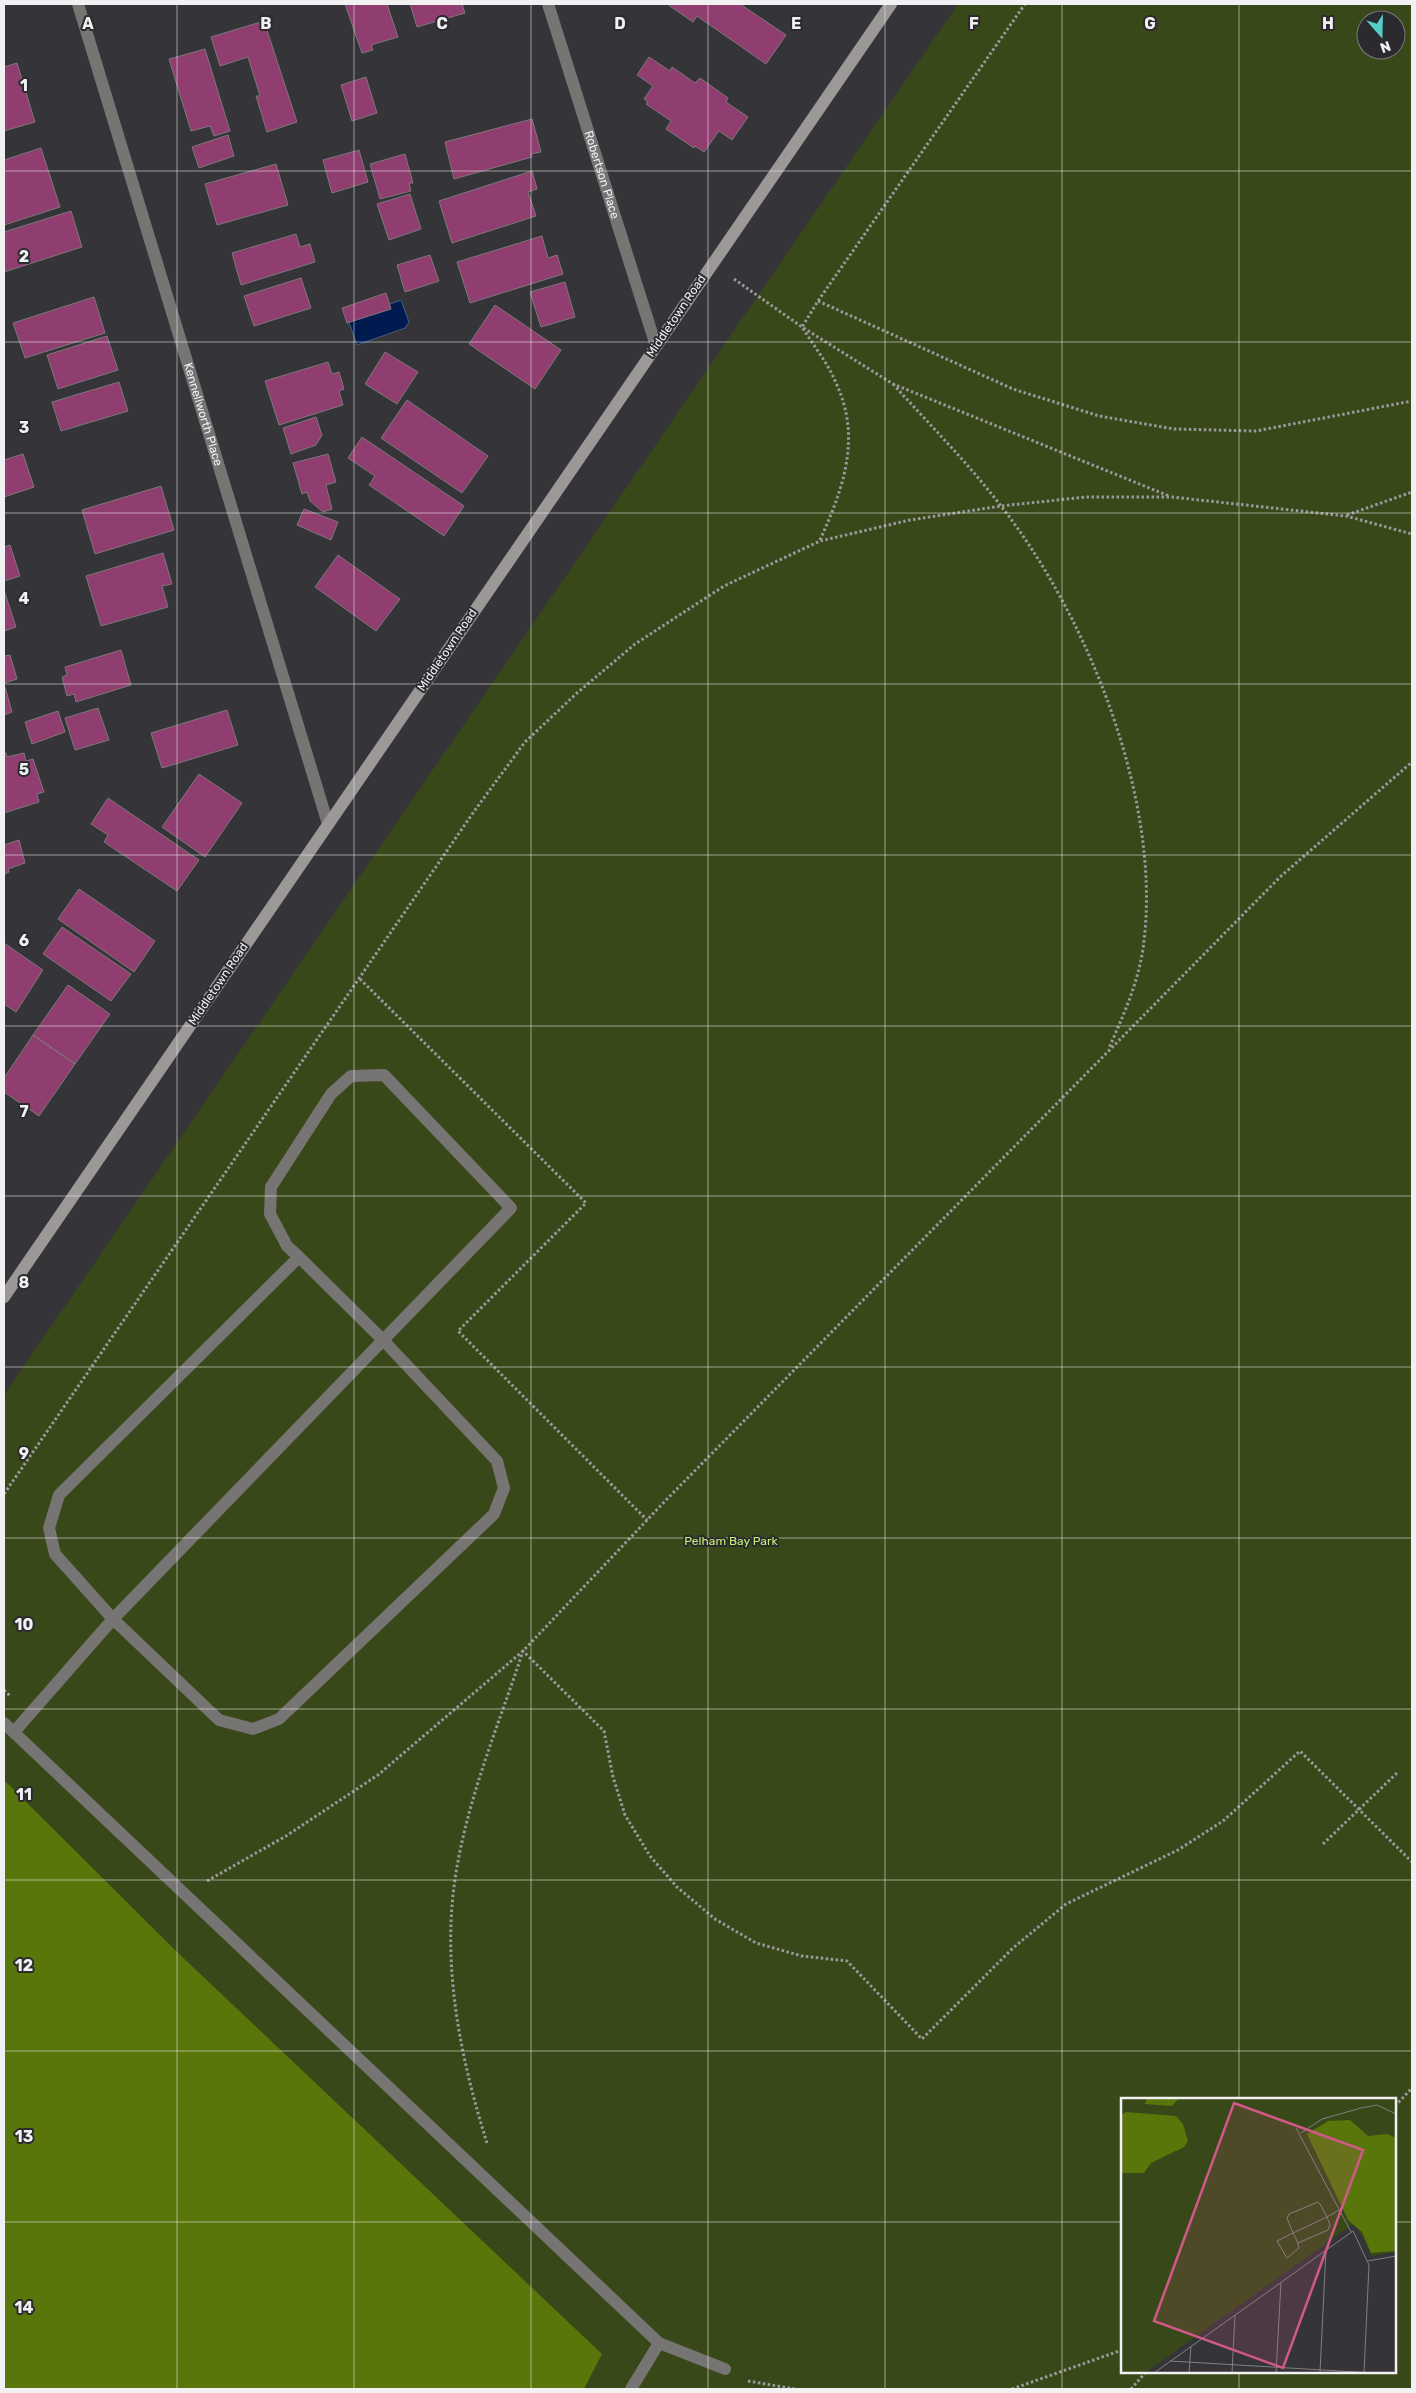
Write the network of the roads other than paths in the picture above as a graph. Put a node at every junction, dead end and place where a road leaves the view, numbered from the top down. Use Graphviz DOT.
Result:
graph roads {
  1 [pos="78,4"];
  2 [pos="548,4"];
  3 [pos="891,4"];
  4 [pos="656,346"];
  5 [pos="328,824"];
  6 [pos="299,1257"];
  7 [pos="5,1292"];
  8 [pos="384,1340"];
  9 [pos="113,1619"];
  10 [pos="4,1723"];
  11 [pos="14,1732"];
  12 [pos="659,2343"];
  13 [pos="724,2370"];
  14 [pos="632,2389"];
  1 -- 5 [label="street, Kennellworth Place"];
  2 -- 4 [label="street, Robertson Place"];
  3 -- 4 [label="street, Middletown Road"];
  4 -- 5 [label="street, Middletown Road"];
  5 -- 7 [label="street, Middletown Road"];
  6 -- 8 [label="street"];
  6 -- 8 [label="street"];
  6 -- 9 [label="street"];
  8 -- 9 [label="street"];
  8 -- 9 [label="street"];
  9 -- 11 [label="street"];
  10 -- 11 [label="street"];
  11 -- 12 [label="street"];
  12 -- 13 [label="street"];
  12 -- 14 [label="street"];
}
